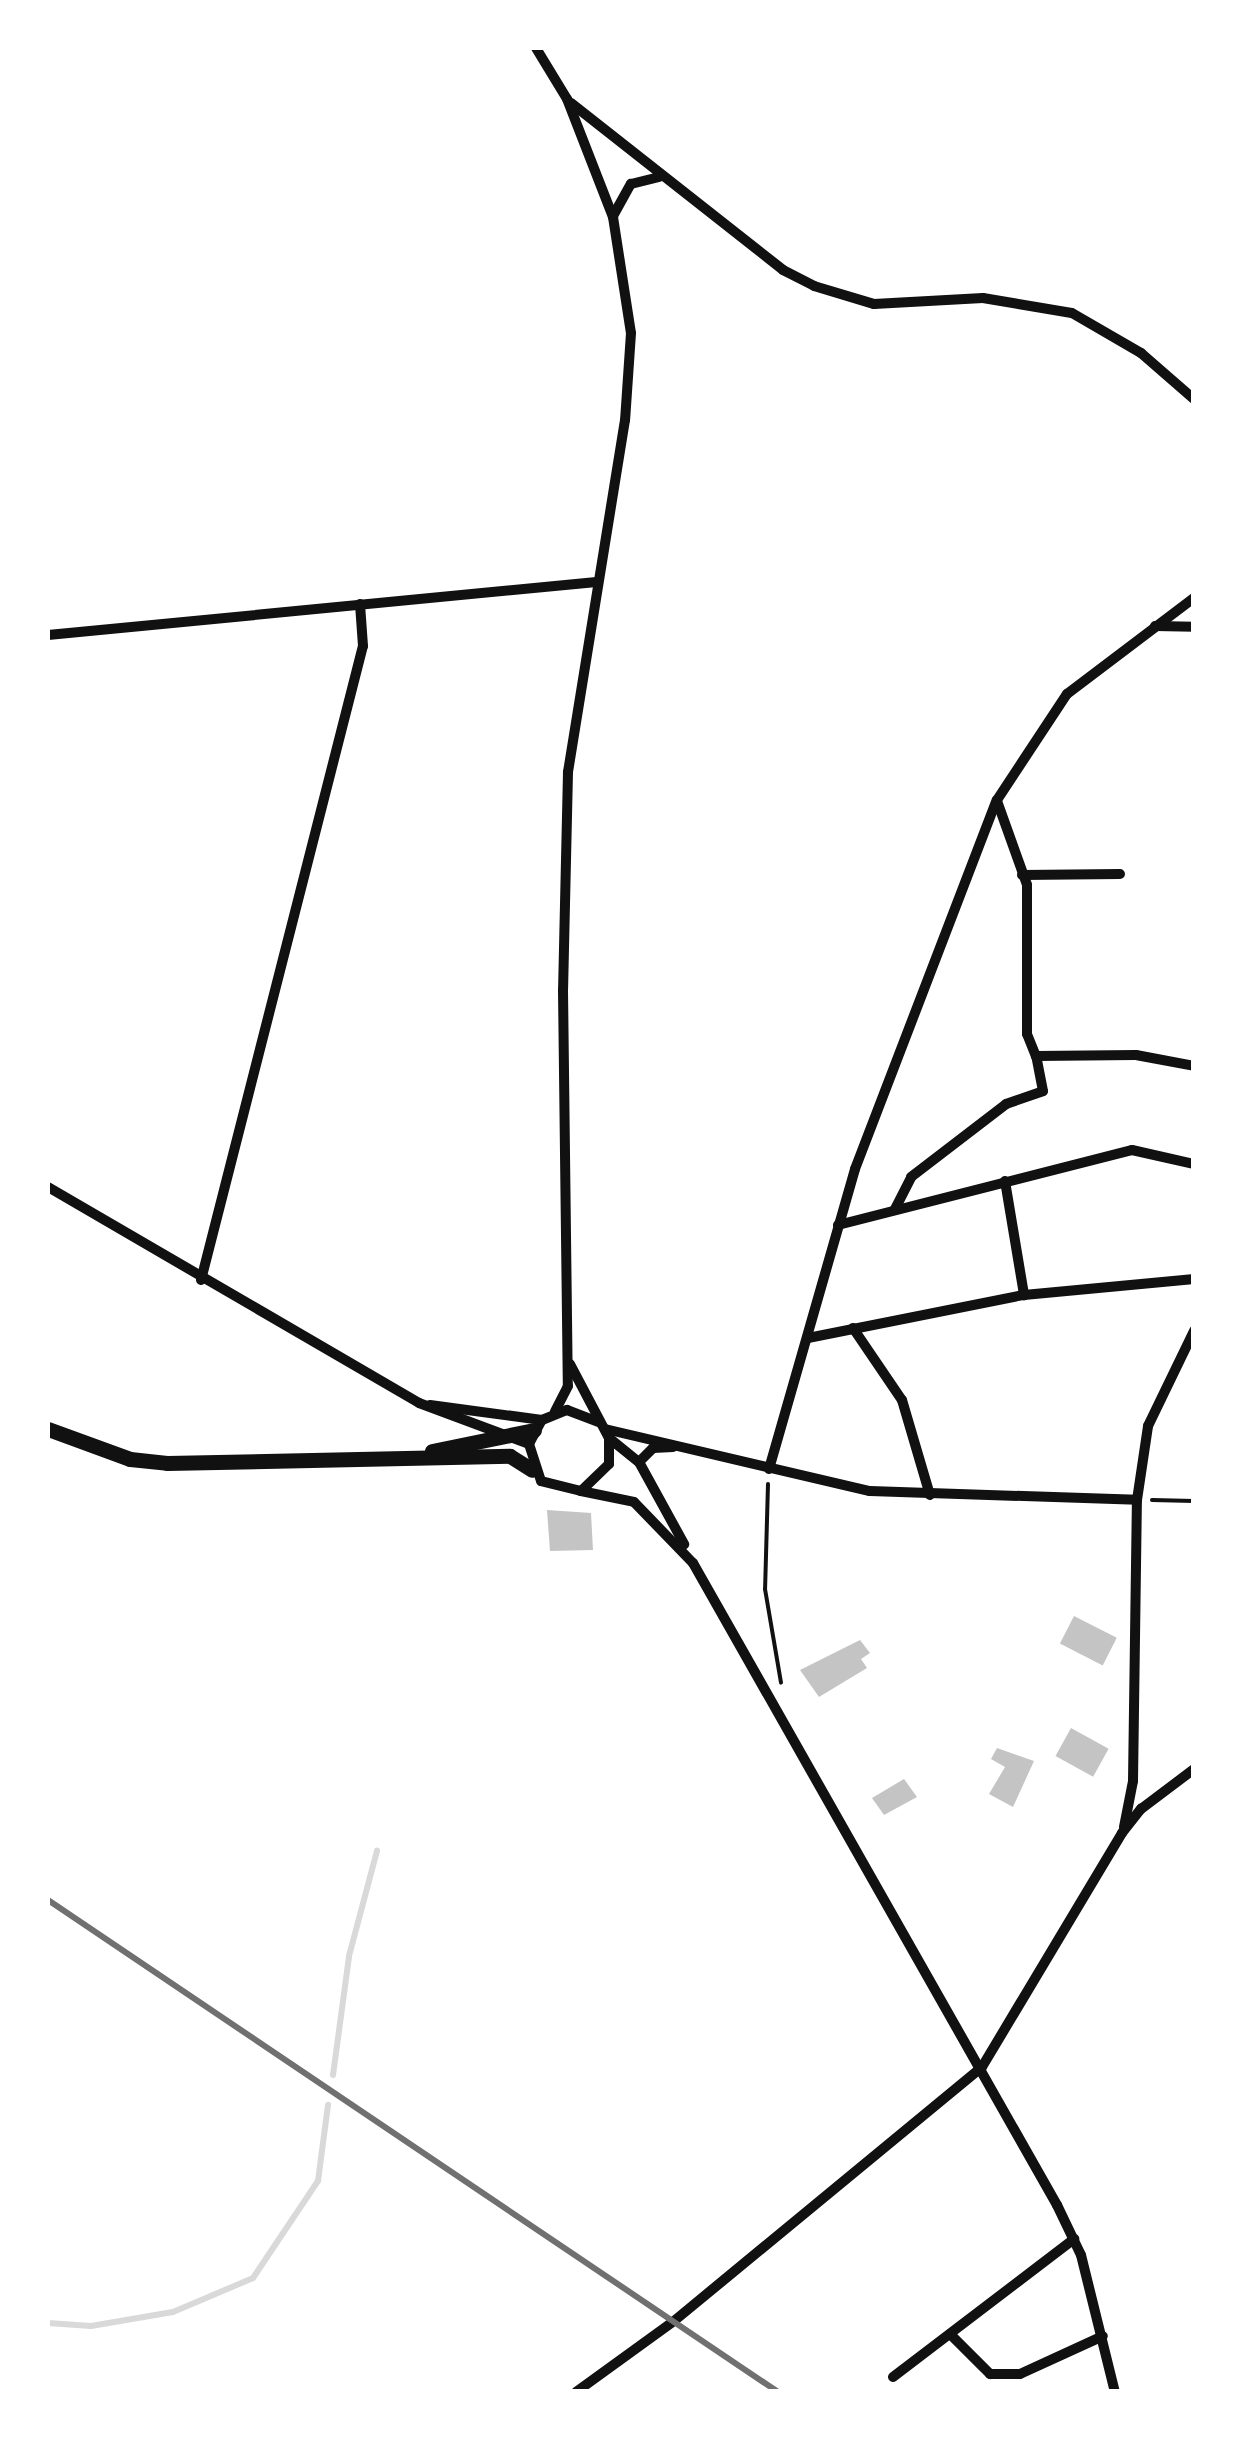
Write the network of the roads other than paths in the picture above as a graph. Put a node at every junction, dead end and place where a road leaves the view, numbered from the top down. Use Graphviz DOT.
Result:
graph roads {
  1 [pos="536,48"];
  2 [pos="567,99"];
  3 [pos="660,177"];
  4 [pos="613,217"];
  5 [pos="1194,398"];
  6 [pos="596,582"];
  7 [pos="1194,598"];
  8 [pos="360,604"];
  9 [pos="1153,626"];
  10 [pos="1194,627"];
  11 [pos="48,635"];
  12 [pos="996,800"];
  13 [pos="1120,874"];
  14 [pos="1022,875"];
  15 [pos="1036,1056"];
  16 [pos="1194,1066"];
  17 [pos="1194,1164"];
  18 [pos="1006,1182"];
  19 [pos="48,1187"];
  20 [pos="895,1209"];
  21 [pos="838,1225"];
  22 [pos="1194,1278"];
  23 [pos="201,1280"];
  24 [pos="1024,1296"];
  25 [pos="854,1328"];
  26 [pos="1194,1331"];
  27 [pos="808,1338"];
  28 [pos="568,1359"];
  29 [pos="419,1403"];
  30 [pos="555,1412"];
  31 [pos="48,1429"];
  32 [pos="604,1430"];
  33 [pos="535,1431"];
  34 [pos="506,1432"];
  35 [pos="689,1446"];
  36 [pos="419,1455"];
  37 [pos="639,1462"];
  38 [pos="768,1469"];
  39 [pos="532,1470"];
  40 [pos="581,1491"];
  41 [pos="930,1496"];
  42 [pos="1137,1500"];
  43 [pos="692,1563"];
  44 [pos="1194,1769"];
  45 [pos="1122,1833"];
  46 [pos="982,2067"];
  47 [pos="1074,2239"];
  48 [pos="950,2334"];
  49 [pos="1103,2336"];
  50 [pos="892,2377"];
  51 [pos="576,2392"];
  52 [pos="1115,2392"];
  1 -- 2 [label="street"];
  2 -- 3 [label="street"];
  2 -- 4 [label="street"];
  3 -- 4 [label="street"];
  3 -- 5 [label="street"];
  4 -- 6 [label="street"];
  6 -- 8 [label="street"];
  6 -- 28 [label="street"];
  7 -- 9 [label="street"];
  8 -- 11 [label="street"];
  8 -- 23 [label="street"];
  9 -- 10 [label="street"];
  9 -- 12 [label="street"];
  12 -- 14 [label="street"];
  12 -- 21 [label="street"];
  13 -- 14 [label="street"];
  14 -- 15 [label="street"];
  15 -- 16 [label="street"];
  15 -- 20 [label="street"];
  17 -- 18 [label="street"];
  18 -- 20 [label="street"];
  18 -- 24 [label="street"];
  19 -- 23 [label="street"];
  20 -- 21 [label="street"];
  21 -- 27 [label="street"];
  22 -- 24 [label="street"];
  23 -- 29 [label="street"];
  24 -- 25 [label="street"];
  25 -- 27 [label="street"];
  25 -- 41 [label="street"];
  26 -- 42 [label="street"];
  27 -- 38 [label="street"];
  28 -- 30 [label="street"];
  28 -- 32 [label="street"];
  29 -- 33 [label="street"];
  29 -- 34 [label="street"];
  30 -- 32 [label="street"];
  30 -- 33 [label="street"];
  31 -- 36 [label="street"];
  32 -- 35 [label="street"];
  32 -- 37 [label="street"];
  32 -- 40 [label="street"];
  33 -- 34 [label="street"];
  33 -- 39 [label="street"];
  34 -- 36 [label="street"];
  35 -- 37 [label="street"];
  35 -- 38 [label="street"];
  36 -- 39 [label="street"];
  37 -- 43 [label="street"];
  38 -- 41 [label="street"];
  39 -- 40 [label="street"];
  40 -- 43 [label="street"];
  41 -- 42 [label="street"];
  42 -- 45 [label="street"];
  43 -- 46 [label="street"];
  44 -- 45 [label="street"];
  45 -- 46 [label="street"];
  46 -- 47 [label="street"];
  46 -- 51 [label="street"];
  47 -- 48 [label="street"];
  47 -- 49 [label="street"];
  48 -- 49 [label="street"];
  48 -- 50 [label="street"];
  49 -- 52 [label="street"];
}
